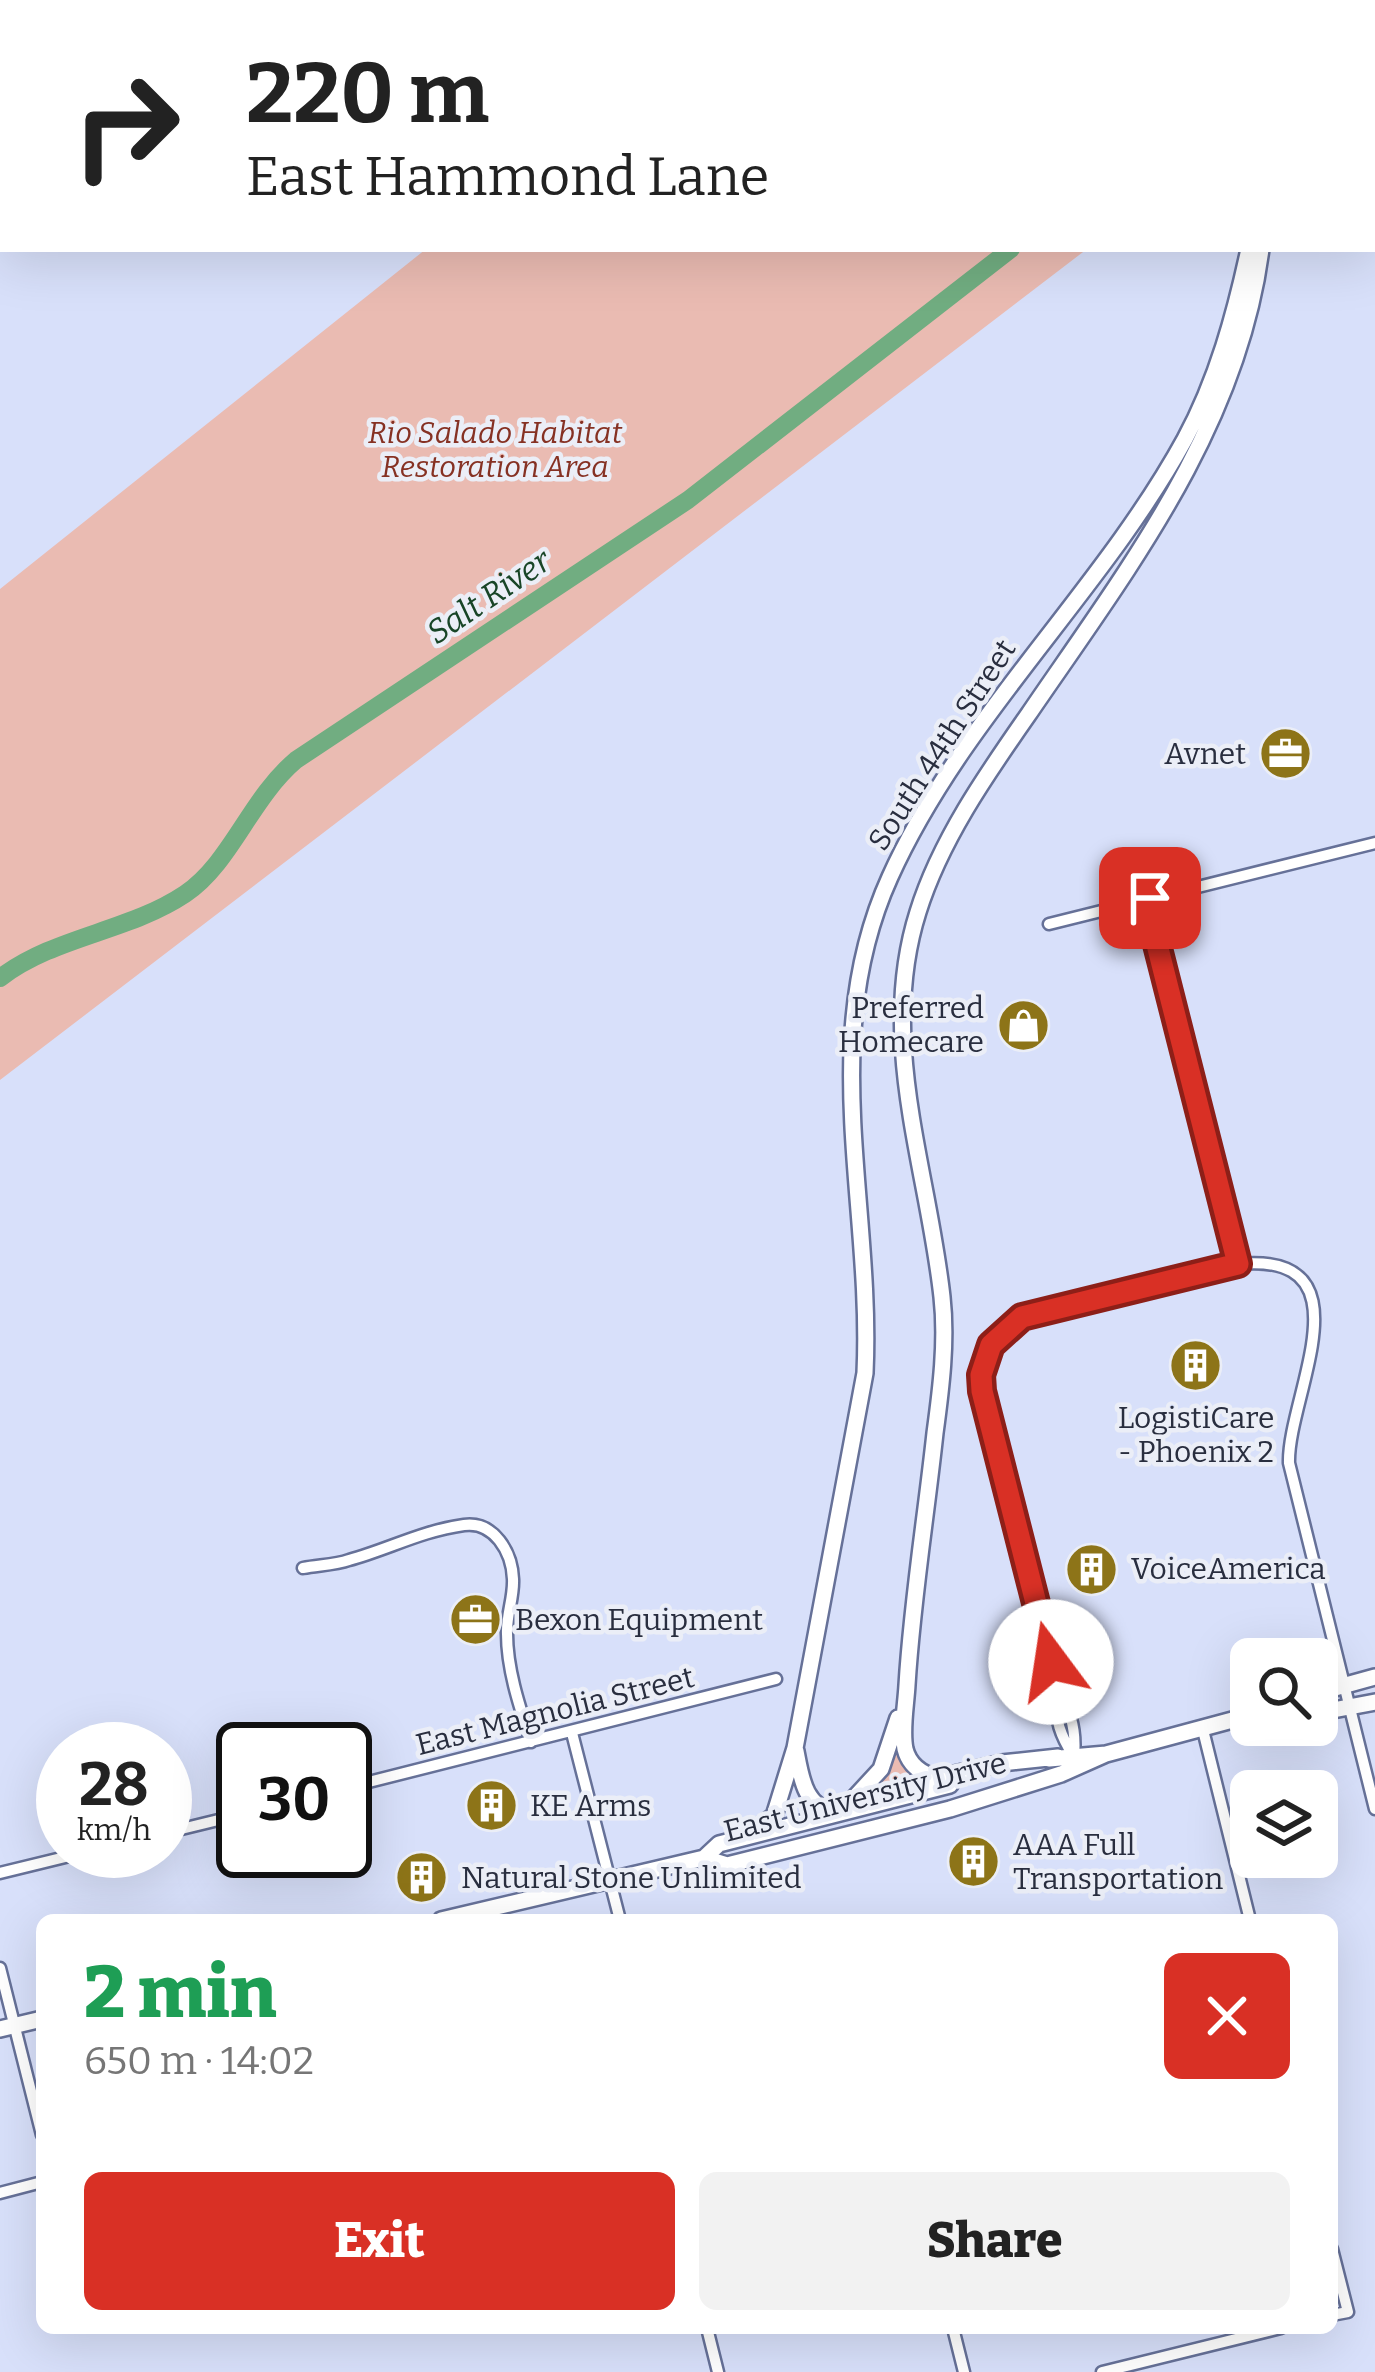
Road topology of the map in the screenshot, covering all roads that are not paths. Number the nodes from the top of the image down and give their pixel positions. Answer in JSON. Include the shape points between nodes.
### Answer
{"nodes":[{"id":1,"x":1248,"y":252,"type":"edge"},
{"id":2,"x":1260,"y":252,"type":"edge"},
{"id":3,"x":1375,"y":843,"type":"edge"},
{"id":4,"x":1150,"y":898,"type":"junction"},
{"id":5,"x":1049,"y":924,"type":"dead end"},
{"id":6,"x":1238,"y":1264,"type":"junction"},
{"id":7,"x":303,"y":1568,"type":"dead end"},
{"id":8,"x":908,"y":1667,"type":"junction"},
{"id":9,"x":1375,"y":1677,"type":"edge"},
{"id":10,"x":776,"y":1679,"type":"dead end"},
{"id":11,"x":1345,"y":1686,"type":"junction"},
{"id":12,"x":1338,"y":1688,"type":"edge"},
{"id":13,"x":1375,"y":1702,"type":"edge"},
{"id":14,"x":1350,"y":1707,"type":"junction"},
{"id":15,"x":1338,"y":1709,"type":"edge"},
{"id":16,"x":1230,"y":1723,"type":"edge"},
{"id":17,"x":1203,"y":1730,"type":"junction"},
{"id":18,"x":572,"y":1733,"type":"junction"},
{"id":19,"x":531,"y":1742,"type":"junction"},
{"id":20,"x":796,"y":1748,"type":"junction"},
{"id":21,"x":1070,"y":1760,"type":"junction"},
{"id":22,"x":372,"y":1781,"type":"edge"},
{"id":23,"x":1375,"y":1809,"type":"edge"},
{"id":24,"x":838,"y":1813,"type":"junction"},
{"id":25,"x":844,"y":1836,"type":"junction"},
{"id":26,"x":742,"y":1838,"type":"junction"},
{"id":27,"x":704,"y":1858,"type":"junction"},
{"id":28,"x":36,"y":1864,"type":"edge"},
{"id":29,"x":0,"y":1873,"type":"edge"},
{"id":30,"x":609,"y":1877,"type":"junction"},
{"id":31,"x":464,"y":1914,"type":"edge"},
{"id":32,"x":618,"y":1914,"type":"edge"},
{"id":33,"x":1249,"y":1914,"type":"edge"},
{"id":34,"x":0,"y":1968,"type":"edge"},
{"id":35,"x":7,"y":2027,"type":"edge"},
{"id":36,"x":36,"y":2116,"type":"edge"},
{"id":37,"x":36,"y":2184,"type":"edge"},
{"id":38,"x":0,"y":2193,"type":"edge"},
{"id":39,"x":1338,"y":2273,"type":"edge"},
{"id":40,"x":1338,"y":2314,"type":"edge"},
{"id":41,"x":708,"y":2334,"type":"edge"},
{"id":42,"x":954,"y":2334,"type":"edge"},
{"id":43,"x":1257,"y":2334,"type":"edge"},
{"id":44,"x":718,"y":2372,"type":"edge"},
{"id":45,"x":964,"y":2372,"type":"edge"},
{"id":46,"x":1102,"y":2372,"type":"edge"}],
"edges":[{"from":1,"to":20,"type":"main road","name":"South 44th Street","via":[[1221,353],[1187,436],[940,790],[889,878],[863,960],[849,1072],[868,1311],[865,1373]]},
{"from":2,"to":8,"type":"main road","name":"South 44th Street","via":[[1242,340],[1186,474],[991,769],[931,875],[912,933],[900,1020],[903,1077],[943,1324]]},
{"from":3,"to":4,"type":"street"},
{"from":4,"to":5,"type":"street"},
{"from":4,"to":6,"type":"street"},
{"from":6,"to":11,"type":"street","via":[[1281,1266],[1308,1290],[1316,1311],[1289,1463]]},
{"from":6,"to":21,"type":"street","via":[[1022,1317],[991,1345],[982,1391]]},
{"from":7,"to":19,"type":"street","via":[[435,1531],[486,1527],[502,1543],[514,1578],[506,1634]]},
{"from":8,"to":21,"type":"main road","via":[[906,1750],[928,1776]]},
{"from":8,"to":24,"type":"main road","via":[[881,1768]]},
{"from":9,"to":11,"type":"main road"},
{"from":10,"to":18,"type":"street","name":"East Magnolia Street"},
{"from":11,"to":12,"type":"main road"},
{"from":11,"to":14,"type":"street"},
{"from":13,"to":14,"type":"main road"},
{"from":14,"to":15,"type":"main road"},
{"from":14,"to":23,"type":"street"},
{"from":16,"to":17,"type":"main road","name":"East University Drive"},
{"from":17,"to":21,"type":"main road","name":"East University Drive"},
{"from":17,"to":33,"type":"street"},
{"from":18,"to":19,"type":"street","name":"East Magnolia Street"},
{"from":18,"to":30,"type":"street"},
{"from":19,"to":22,"type":"street","name":"East Magnolia Street"},
{"from":20,"to":24,"type":"main road","via":[[805,1790],[818,1807]]},
{"from":20,"to":26,"type":"main road","name":"South 44th Street","via":[[774,1816]]},
{"from":21,"to":24,"type":"main road","name":"East University Drive"},
{"from":21,"to":25,"type":"main road","name":"East University Drive","via":[[950,1809]]},
{"from":24,"to":25,"type":"main road"},
{"from":24,"to":26,"type":"main road","name":"East University Drive"},
{"from":25,"to":27,"type":"main road","name":"East University Drive","via":[[727,1865]]},
{"from":26,"to":27,"type":"main road","name":"East University Drive"},
{"from":27,"to":30,"type":"main road","name":"East University Drive"},
{"from":28,"to":29,"type":"street"},
{"from":30,"to":31,"type":"main road","name":"East University Drive"},
{"from":30,"to":32,"type":"street"},
{"from":34,"to":35,"type":"street"},
{"from":35,"to":36,"type":"street"},
{"from":37,"to":38,"type":"street"},
{"from":39,"to":40,"type":"street","via":[[1348,2312]]},
{"from":41,"to":44,"type":"street"},
{"from":42,"to":45,"type":"street"},
{"from":43,"to":46,"type":"street"}]}
